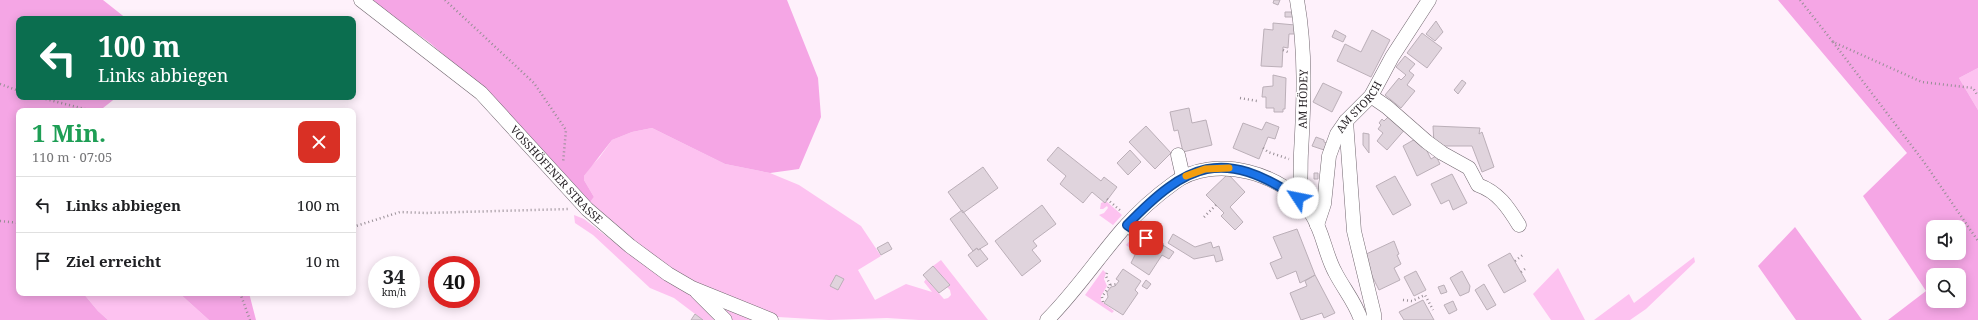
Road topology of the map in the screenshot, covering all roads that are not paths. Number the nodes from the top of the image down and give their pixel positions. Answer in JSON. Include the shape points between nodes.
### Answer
{"nodes":[{"id":1,"x":362,"y":0,"type":"edge"},
{"id":2,"x":1297,"y":0,"type":"edge"},
{"id":3,"x":1429,"y":0,"type":"edge"},
{"id":4,"x":1371,"y":96,"type":"junction"},
{"id":5,"x":1346,"y":121,"type":"junction"},
{"id":6,"x":1178,"y":155,"type":"dead end"},
{"id":7,"x":1183,"y":178,"type":"junction"},
{"id":8,"x":1298,"y":198,"type":"junction"},
{"id":9,"x":1129,"y":223,"type":"junction"},
{"id":10,"x":1317,"y":225,"type":"junction"},
{"id":11,"x":1519,"y":225,"type":"dead end"},
{"id":12,"x":1156,"y":245,"type":"dead end"},
{"id":13,"x":692,"y":288,"type":"junction"},
{"id":14,"x":725,"y":320,"type":"edge"},
{"id":15,"x":771,"y":320,"type":"edge"},
{"id":16,"x":1047,"y":320,"type":"edge"},
{"id":17,"x":1361,"y":320,"type":"edge"},
{"id":18,"x":1374,"y":320,"type":"edge"}],
"edges":[{"from":1,"to":13,"type":"street","name":"VOSSHÖFENER STRASSE","via":[[481,93],[587,209],[630,246]]},
{"from":2,"to":8,"type":"street","name":"AM HÖDEY","via":[[1302,25],[1305,96],[1300,160],[1301,185]]},
{"from":3,"to":4,"type":"street","name":"AM STORCH","via":[[1392,57]]},
{"from":4,"to":5,"type":"street","name":"AM STORCH"},
{"from":4,"to":11,"type":"street","via":[[1432,146],[1469,168],[1478,185],[1490,189],[1501,199]]},
{"from":5,"to":10,"type":"street","name":"AM STORCH","via":[[1328,156],[1324,204]]},
{"from":5,"to":18,"type":"street","via":[[1354,231]]},
{"from":6,"to":7,"type":"street"},
{"from":7,"to":8,"type":"street","via":[[1205,169],[1235,169],[1256,174]]},
{"from":7,"to":9,"type":"street","via":[[1171,185]]},
{"from":8,"to":10,"type":"street"},
{"from":9,"to":12,"type":"street"},
{"from":9,"to":16,"type":"street","via":[[1064,304]]},
{"from":10,"to":17,"type":"street","via":[[1334,271]]},
{"from":13,"to":14,"type":"street"},
{"from":13,"to":15,"type":"street","name":"VOSSHÖFENER STRASSE"}]}
